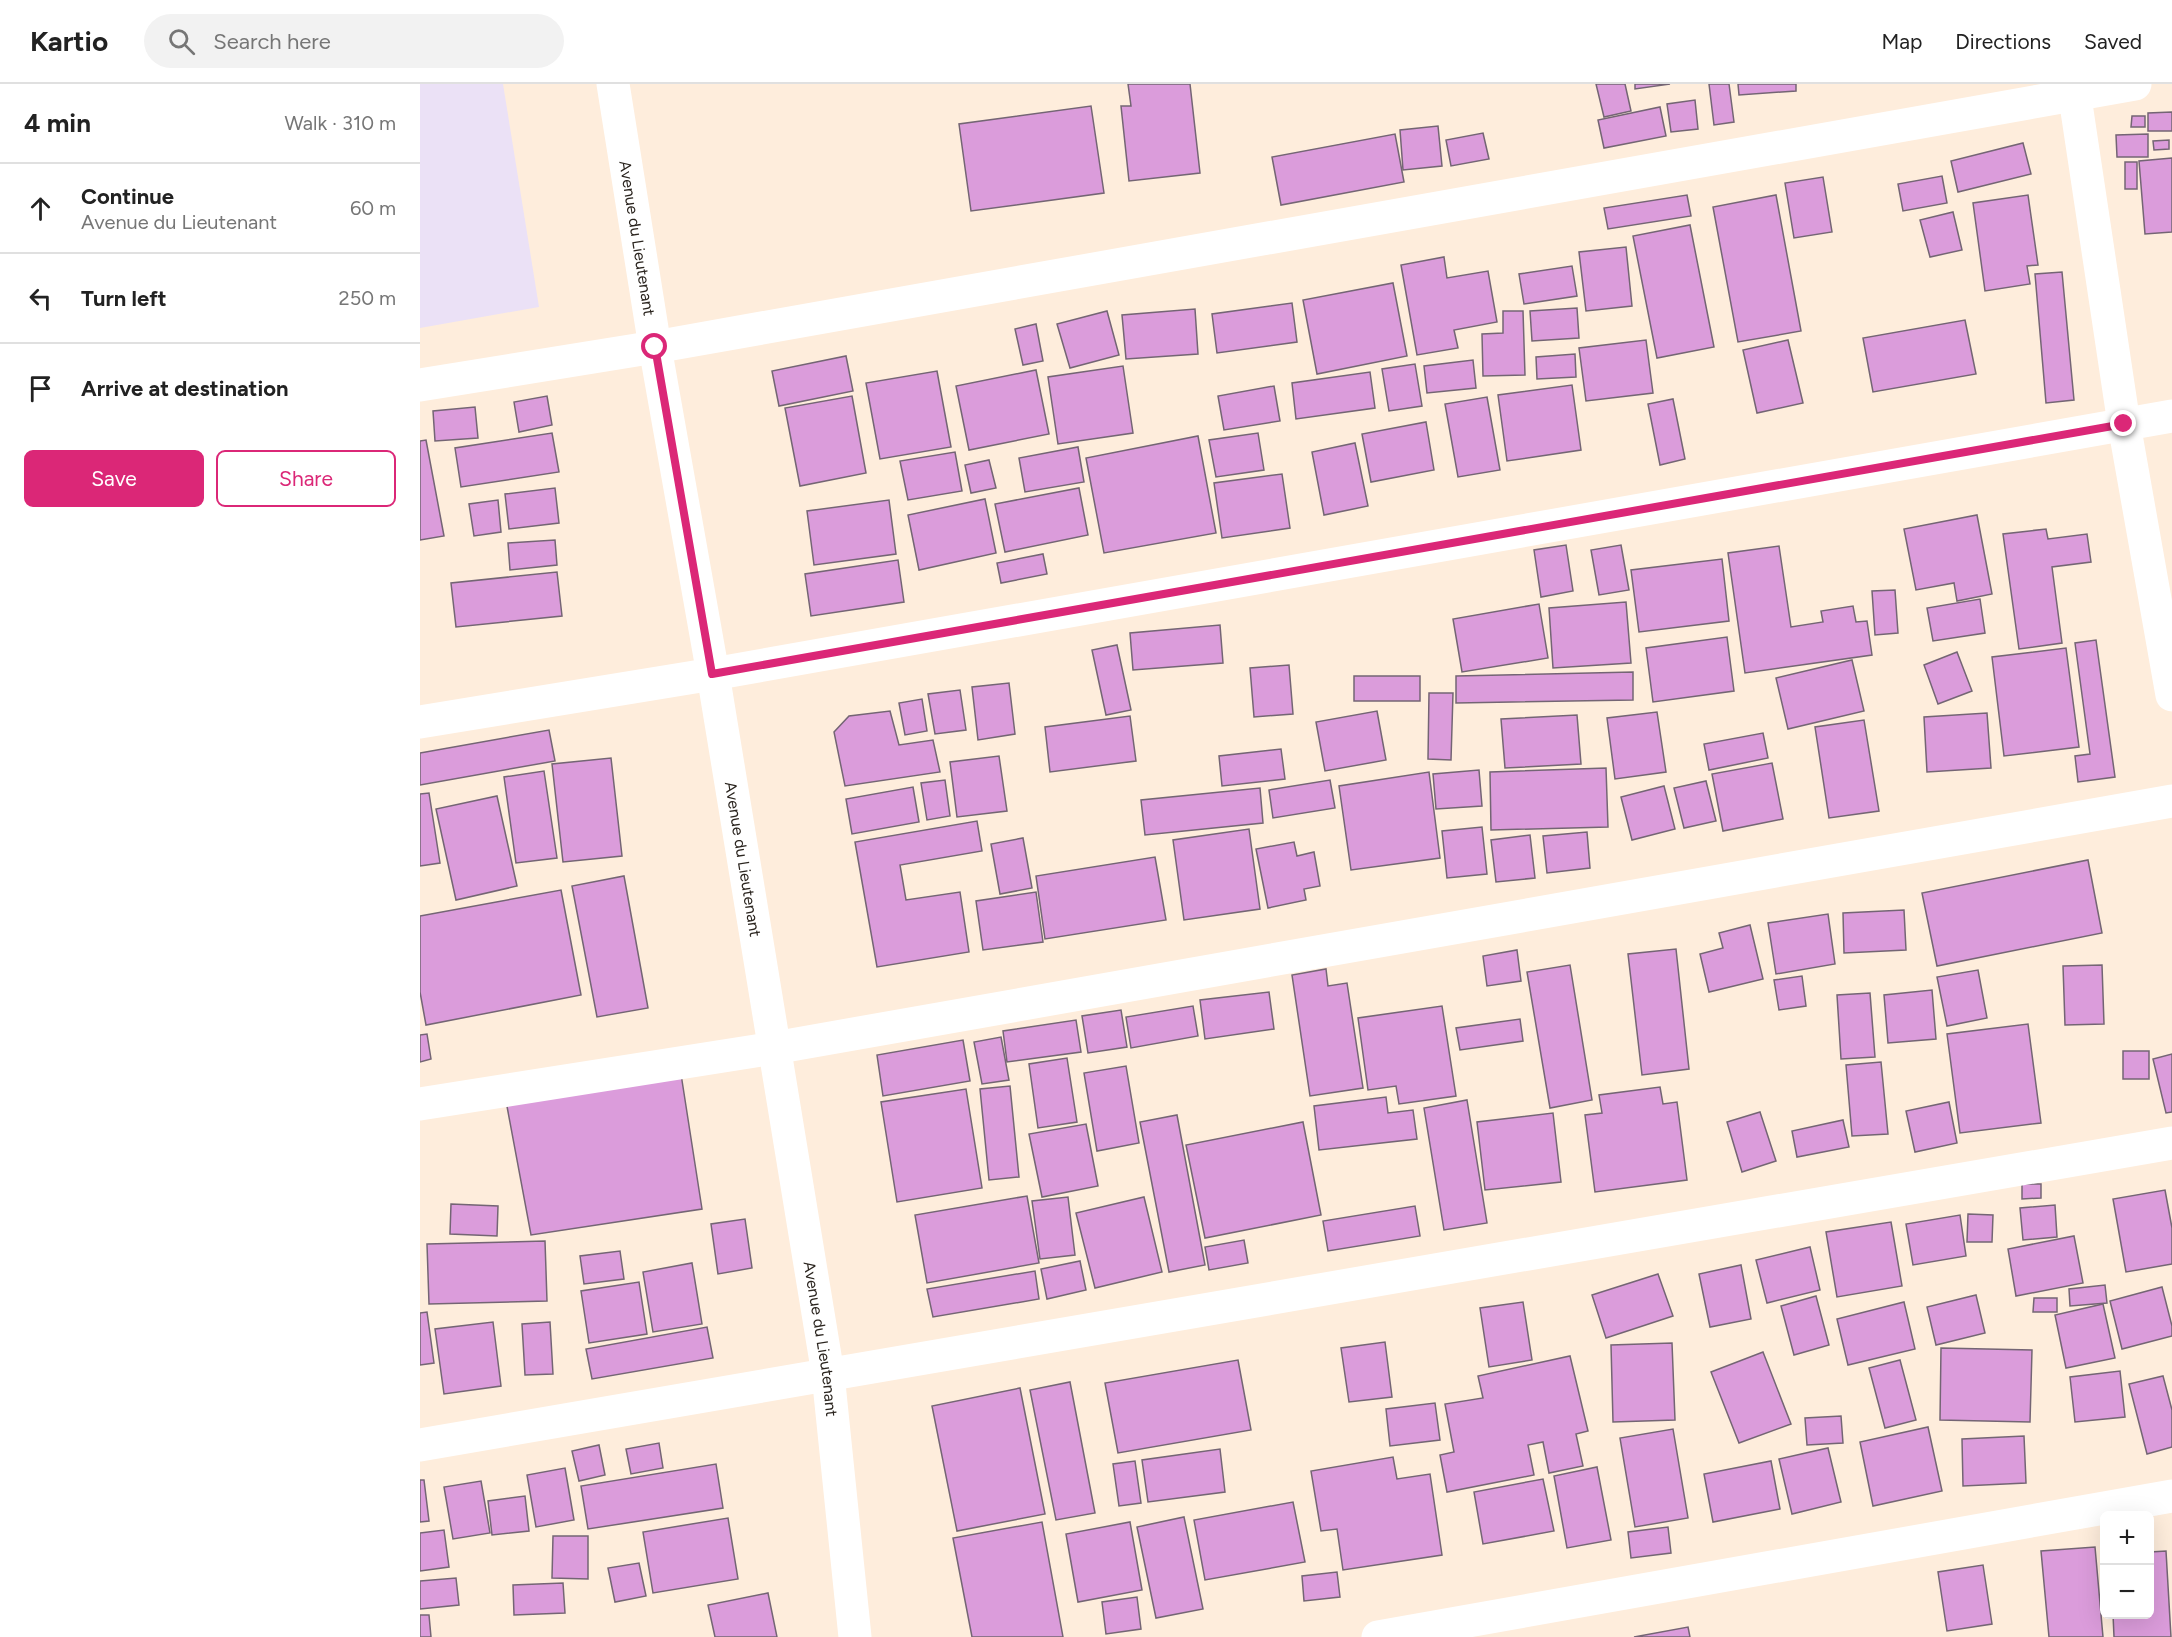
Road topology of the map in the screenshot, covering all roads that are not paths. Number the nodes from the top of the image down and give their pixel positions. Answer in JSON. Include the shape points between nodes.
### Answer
{"nodes":[{"id":1,"x":613,"y":84,"type":"edge"},
{"id":2,"x":2134,"y":84,"type":"edge"},
{"id":3,"x":2074,"y":89,"type":"edge"},
{"id":4,"x":655,"y":347,"type":"junction"},
{"id":5,"x":420,"y":385,"type":"edge"},
{"id":6,"x":2172,"y":416,"type":"edge"},
{"id":7,"x":2124,"y":424,"type":"junction"},
{"id":8,"x":712,"y":674,"type":"junction"},
{"id":9,"x":2172,"y":696,"type":"edge"},
{"id":10,"x":420,"y":722,"type":"edge"},
{"id":11,"x":2172,"y":801,"type":"edge"},
{"id":12,"x":774,"y":1048,"type":"junction"},
{"id":13,"x":420,"y":1104,"type":"edge"},
{"id":14,"x":2172,"y":1143,"type":"edge"},
{"id":15,"x":828,"y":1374,"type":"junction"},
{"id":16,"x":420,"y":1445,"type":"edge"},
{"id":17,"x":2172,"y":1496,"type":"edge"},
{"id":18,"x":855,"y":1637,"type":"edge"},
{"id":19,"x":1378,"y":1637,"type":"edge"}],
"edges":[{"from":1,"to":4,"type":"street","name":"Avenue du Lieutenant"},
{"from":2,"to":3,"type":"street"},
{"from":3,"to":4,"type":"street"},
{"from":3,"to":7,"type":"street"},
{"from":4,"to":5,"type":"street"},
{"from":4,"to":8,"type":"street","name":"Avenue du Lieutenant"},
{"from":6,"to":7,"type":"street"},
{"from":7,"to":8,"type":"street"},
{"from":7,"to":9,"type":"street"},
{"from":8,"to":10,"type":"street"},
{"from":8,"to":12,"type":"street","name":"Avenue du Lieutenant"},
{"from":11,"to":12,"type":"street"},
{"from":12,"to":13,"type":"street"},
{"from":12,"to":15,"type":"street","name":"Avenue du Lieutenant"},
{"from":14,"to":15,"type":"street"},
{"from":15,"to":16,"type":"street"},
{"from":15,"to":18,"type":"street","name":"Avenue du Lieutenant"},
{"from":17,"to":19,"type":"street"}]}
